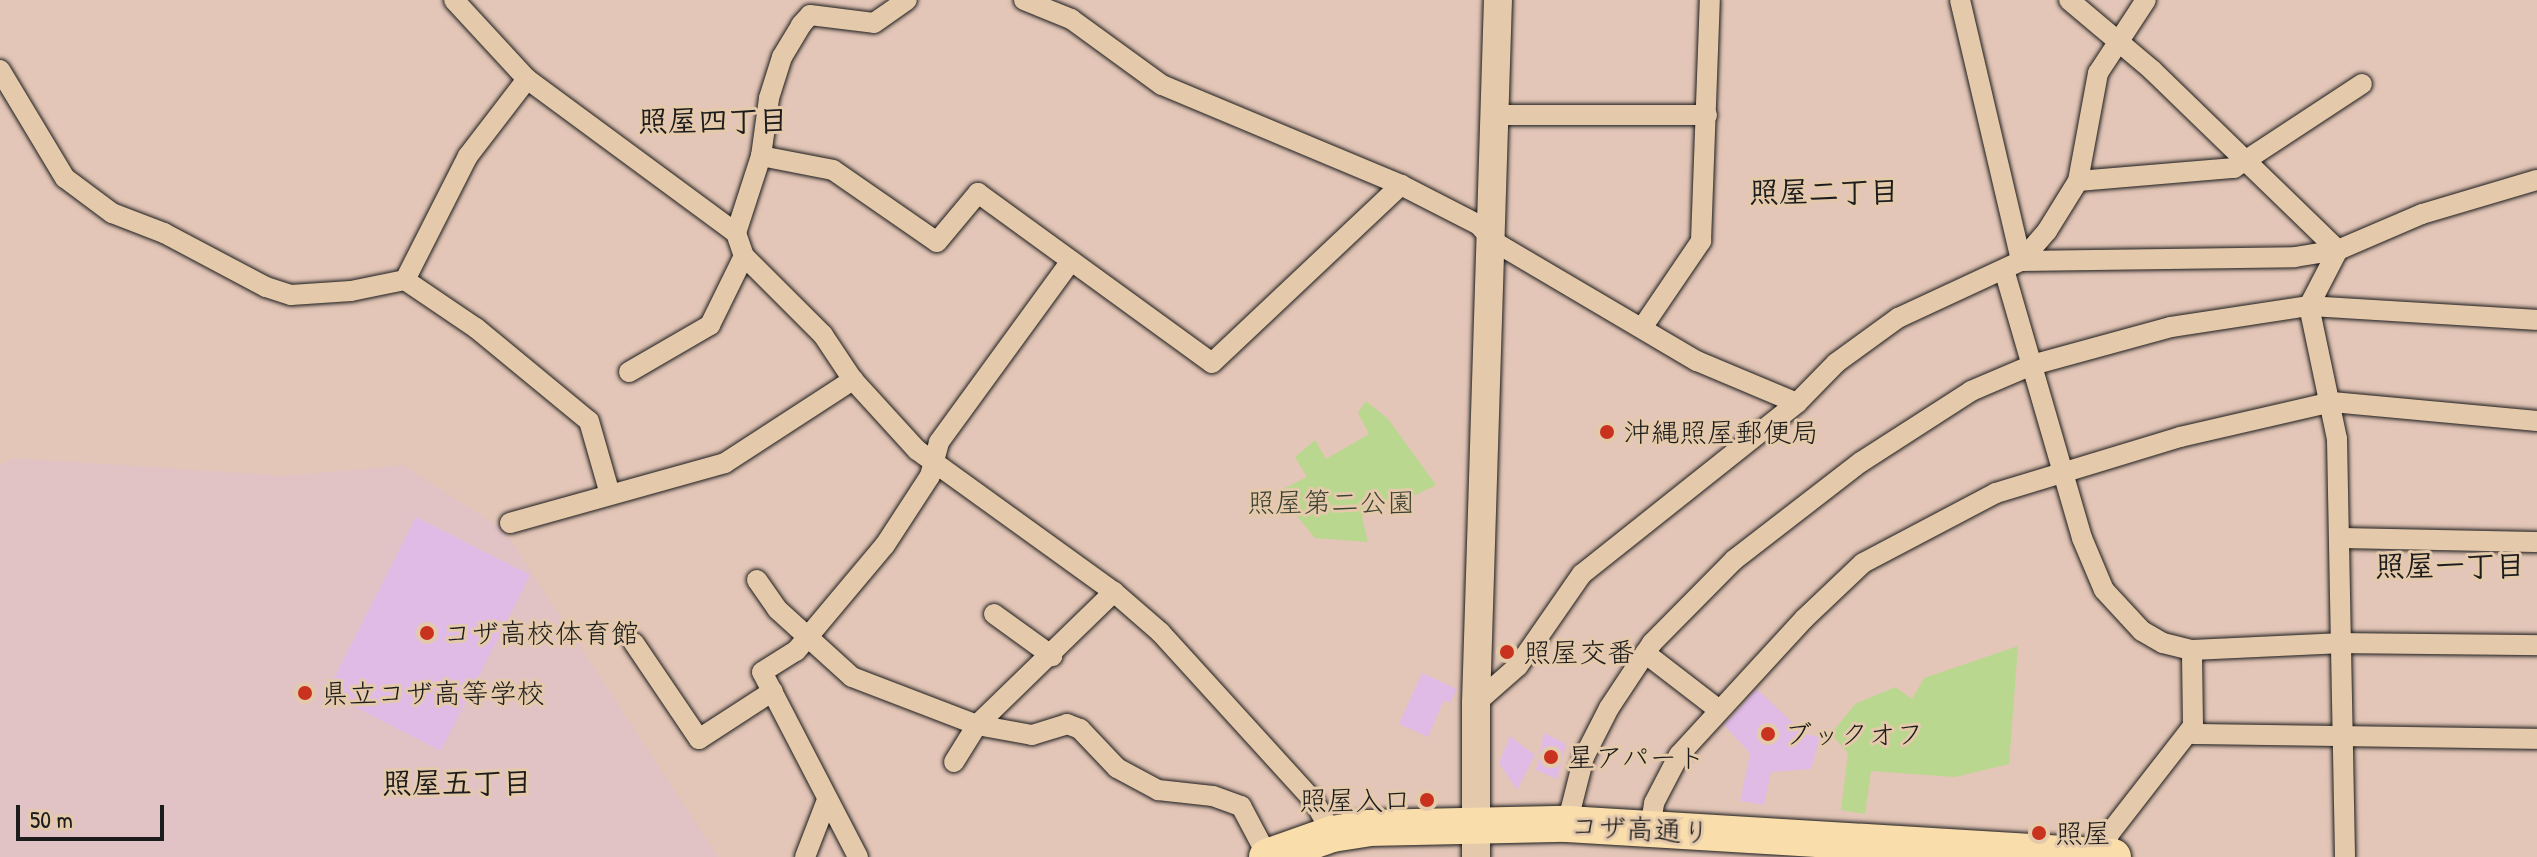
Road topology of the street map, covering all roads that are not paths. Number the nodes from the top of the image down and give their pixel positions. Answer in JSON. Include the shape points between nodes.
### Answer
{"nodes":[{"id":1,"x":454,"y":0,"type":"edge"},
{"id":2,"x":907,"y":0,"type":"edge"},
{"id":3,"x":1024,"y":0,"type":"edge"},
{"id":4,"x":1498,"y":0,"type":"edge"},
{"id":5,"x":1710,"y":0,"type":"edge"},
{"id":6,"x":1960,"y":0,"type":"edge"},
{"id":7,"x":2069,"y":0,"type":"edge"},
{"id":8,"x":2146,"y":0,"type":"edge"},
{"id":9,"x":2117,"y":43,"type":"junction"},
{"id":10,"x":0,"y":70,"type":"edge"},
{"id":11,"x":527,"y":79,"type":"junction"},
{"id":12,"x":2362,"y":84,"type":"dead end"},
{"id":13,"x":1495,"y":115,"type":"junction"},
{"id":14,"x":1707,"y":115,"type":"junction"},
{"id":15,"x":761,"y":156,"type":"junction"},
{"id":16,"x":2245,"y":162,"type":"junction"},
{"id":17,"x":2537,"y":180,"type":"edge"},
{"id":18,"x":2078,"y":181,"type":"junction"},
{"id":19,"x":1401,"y":185,"type":"junction"},
{"id":20,"x":736,"y":233,"type":"junction"},
{"id":21,"x":1493,"y":241,"type":"junction"},
{"id":22,"x":2338,"y":250,"type":"junction"},
{"id":23,"x":744,"y":256,"type":"junction"},
{"id":24,"x":1071,"y":261,"type":"junction"},
{"id":25,"x":2013,"y":267,"type":"junction"},
{"id":26,"x":405,"y":280,"type":"junction"},
{"id":27,"x":2309,"y":306,"type":"junction"},
{"id":28,"x":2537,"y":320,"type":"edge"},
{"id":29,"x":1644,"y":325,"type":"junction"},
{"id":30,"x":2032,"y":365,"type":"junction"},
{"id":31,"x":629,"y":372,"type":"dead end"},
{"id":32,"x":853,"y":380,"type":"junction"},
{"id":33,"x":2332,"y":402,"type":"junction"},
{"id":34,"x":1797,"y":403,"type":"junction"},
{"id":35,"x":2537,"y":421,"type":"edge"},
{"id":36,"x":933,"y":460,"type":"junction"},
{"id":37,"x":2060,"y":471,"type":"junction"},
{"id":38,"x":610,"y":494,"type":"junction"},
{"id":39,"x":510,"y":523,"type":"dead end"},
{"id":40,"x":2340,"y":538,"type":"junction"},
{"id":41,"x":2537,"y":542,"type":"edge"},
{"id":42,"x":757,"y":580,"type":"dead end"},
{"id":43,"x":1114,"y":592,"type":"junction"},
{"id":44,"x":994,"y":614,"type":"dead end"},
{"id":45,"x":808,"y":637,"type":"junction"},
{"id":46,"x":634,"y":643,"type":"dead end"},
{"id":47,"x":2343,"y":643,"type":"junction"},
{"id":48,"x":2537,"y":645,"type":"edge"},
{"id":49,"x":2188,"y":649,"type":"junction"},
{"id":50,"x":1645,"y":653,"type":"junction"},
{"id":51,"x":1052,"y":656,"type":"junction"},
{"id":52,"x":773,"y":691,"type":"junction"},
{"id":53,"x":1476,"y":703,"type":"junction"},
{"id":54,"x":1719,"y":710,"type":"junction"},
{"id":55,"x":977,"y":725,"type":"junction"},
{"id":56,"x":2189,"y":734,"type":"junction"},
{"id":57,"x":2345,"y":737,"type":"junction"},
{"id":58,"x":2537,"y":739,"type":"edge"},
{"id":59,"x":954,"y":762,"type":"dead end"},
{"id":60,"x":827,"y":800,"type":"junction"},
{"id":61,"x":1567,"y":824,"type":"junction"},
{"id":62,"x":1650,"y":829,"type":"junction"},
{"id":63,"x":1332,"y":834,"type":"junction"},
{"id":64,"x":1476,"y":841,"type":"edge"},
{"id":65,"x":1774,"y":847,"type":"edge"},
{"id":66,"x":1961,"y":852,"type":"edge"},
{"id":67,"x":2105,"y":856,"type":"edge"},
{"id":68,"x":805,"y":857,"type":"edge"},
{"id":69,"x":858,"y":857,"type":"edge"},
{"id":70,"x":1267,"y":857,"type":"edge"},
{"id":71,"x":2113,"y":857,"type":"edge"},
{"id":72,"x":2345,"y":857,"type":"edge"}],
"edges":[{"from":1,"to":11,"type":"street"},
{"from":2,"to":15,"type":"street","via":[[874,23],[810,15],[782,57],[769,98]]},
{"from":3,"to":19,"type":"street","via":[[1071,19],[1162,85]]},
{"from":4,"to":13,"type":"street"},
{"from":5,"to":14,"type":"street"},
{"from":6,"to":25,"type":"street"},
{"from":7,"to":9,"type":"street"},
{"from":8,"to":9,"type":"street"},
{"from":9,"to":16,"type":"street"},
{"from":9,"to":18,"type":"street","via":[[2094,88]]},
{"from":10,"to":26,"type":"street","via":[[65,178],[112,213],[291,295]]},
{"from":11,"to":20,"type":"street"},
{"from":11,"to":26,"type":"street","via":[[468,156]]},
{"from":12,"to":16,"type":"street"},
{"from":13,"to":14,"type":"street"},
{"from":13,"to":21,"type":"street"},
{"from":14,"to":29,"type":"street","via":[[1701,241]]},
{"from":15,"to":20,"type":"street"},
{"from":15,"to":24,"type":"street","via":[[833,170],[937,242],[978,193]]},
{"from":16,"to":18,"type":"street","via":[[2234,168]]},
{"from":16,"to":22,"type":"street"},
{"from":17,"to":22,"type":"street","via":[[2422,214]]},
{"from":18,"to":25,"type":"street","via":[[2047,231]]},
{"from":19,"to":21,"type":"street","via":[[1479,225]]},
{"from":19,"to":24,"type":"street","via":[[1212,363]]},
{"from":20,"to":23,"type":"street"},
{"from":21,"to":29,"type":"street"},
{"from":21,"to":53,"type":"street"},
{"from":22,"to":25,"type":"street","via":[[2295,257]]},
{"from":22,"to":27,"type":"street"},
{"from":23,"to":31,"type":"street","via":[[710,325]]},
{"from":23,"to":32,"type":"street","via":[[823,335]]},
{"from":24,"to":36,"type":"street","via":[[939,442]]},
{"from":25,"to":30,"type":"street"},
{"from":25,"to":34,"type":"street","via":[[1898,318],[1836,363]]},
{"from":26,"to":38,"type":"street","via":[[476,328],[589,421]]},
{"from":27,"to":28,"type":"street"},
{"from":27,"to":30,"type":"street","via":[[2171,327]]},
{"from":27,"to":33,"type":"street"},
{"from":29,"to":34,"type":"street","via":[[1697,361]]},
{"from":30,"to":37,"type":"street"},
{"from":30,"to":50,"type":"street","via":[[1971,391],[1861,462],[1734,560]]},
{"from":32,"to":36,"type":"street"},
{"from":32,"to":38,"type":"street","via":[[725,463]]},
{"from":33,"to":35,"type":"street"},
{"from":33,"to":37,"type":"street"},
{"from":33,"to":40,"type":"street"},
{"from":34,"to":53,"type":"street","via":[[1582,574],[1518,666]]},
{"from":36,"to":43,"type":"street"},
{"from":36,"to":45,"type":"street","via":[[918,495],[885,545]]},
{"from":37,"to":49,"type":"street","via":[[2104,590],[2142,631]]},
{"from":37,"to":54,"type":"street","via":[[1996,493],[1863,563]]},
{"from":38,"to":39,"type":"street"},
{"from":40,"to":41,"type":"street"},
{"from":40,"to":47,"type":"street"},
{"from":42,"to":45,"type":"street","via":[[777,609]]},
{"from":43,"to":51,"type":"street"},
{"from":43,"to":63,"type":"street","via":[[1212,685],[1314,801]]},
{"from":44,"to":51,"type":"street"},
{"from":45,"to":52,"type":"street","via":[[762,672]]},
{"from":45,"to":55,"type":"street","via":[[852,677]]},
{"from":46,"to":52,"type":"street","via":[[699,739]]},
{"from":47,"to":48,"type":"street"},
{"from":47,"to":49,"type":"street"},
{"from":47,"to":57,"type":"street"},
{"from":49,"to":56,"type":"street"},
{"from":50,"to":54,"type":"street"},
{"from":50,"to":61,"type":"street","via":[[1584,757]]},
{"from":51,"to":55,"type":"street"},
{"from":52,"to":60,"type":"street"},
{"from":53,"to":64,"type":"street"},
{"from":54,"to":62,"type":"street","via":[[1679,755],[1654,803]]},
{"from":55,"to":59,"type":"street"},
{"from":55,"to":70,"type":"street","via":[[1032,735],[1067,724],[1080,729],[1117,768],[1158,790],[1213,796],[1241,806]]},
{"from":56,"to":57,"type":"street"},
{"from":56,"to":67,"type":"street","via":[[2109,834]]},
{"from":57,"to":58,"type":"street"},
{"from":57,"to":72,"type":"street"},
{"from":60,"to":68,"type":"street"},
{"from":60,"to":69,"type":"street"},
{"from":61,"to":62,"type":"highway","name":"コザ高通り"},
{"from":61,"to":64,"type":"highway","name":"コザ高通り"},
{"from":62,"to":65,"type":"highway","name":"コザ高通り"},
{"from":63,"to":64,"type":"highway","name":"コザ高通り"},
{"from":63,"to":70,"type":"highway","name":"コザ高通り"},
{"from":65,"to":66,"type":"highway","name":"コザ高通り"},
{"from":66,"to":67,"type":"highway","name":"コザ高通り"},
{"from":67,"to":71,"type":"highway","name":"コザ高通り"}]}
